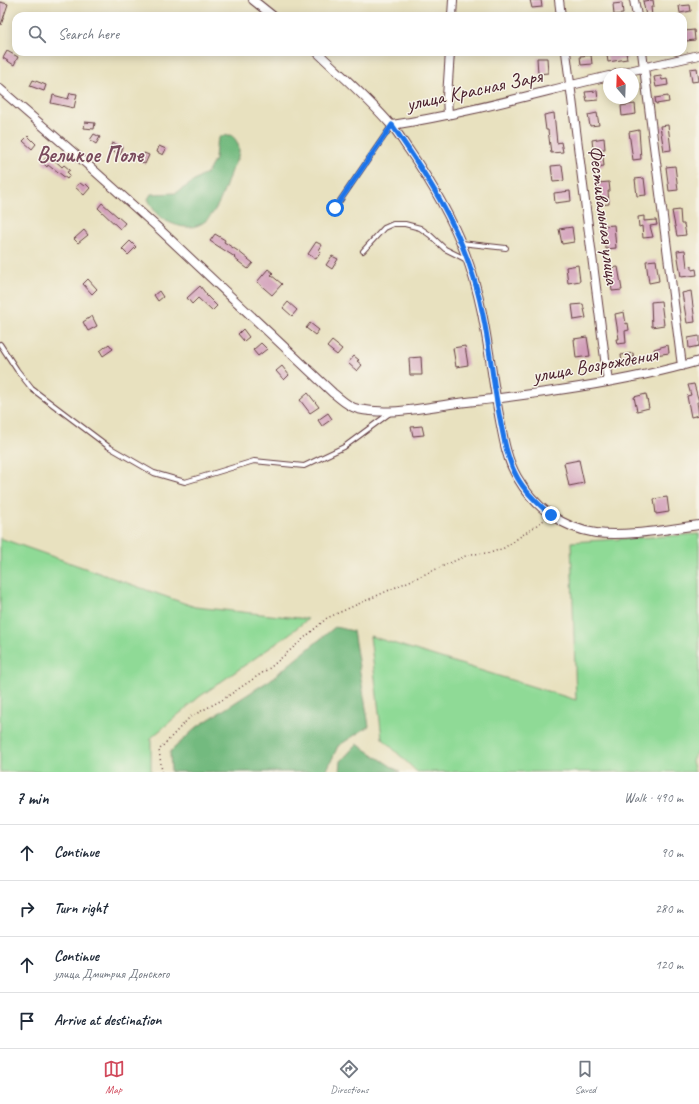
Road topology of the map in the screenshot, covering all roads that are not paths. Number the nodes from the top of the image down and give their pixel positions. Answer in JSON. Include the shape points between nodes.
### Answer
{"nodes":[{"id":1,"x":253,"y":0,"type":"edge"},
{"id":2,"x":453,"y":0,"type":"edge"},
{"id":3,"x":559,"y":0,"type":"edge"},
{"id":4,"x":634,"y":0,"type":"edge"},
{"id":5,"x":268,"y":12,"type":"edge"},
{"id":6,"x":452,"y":12,"type":"edge"},
{"id":7,"x":560,"y":12,"type":"edge"},
{"id":8,"x":636,"y":12,"type":"edge"},
{"id":9,"x":699,"y":55,"type":"edge"},
{"id":10,"x":321,"y":56,"type":"edge"},
{"id":11,"x":450,"y":56,"type":"edge"},
{"id":12,"x":567,"y":56,"type":"edge"},
{"id":13,"x":643,"y":56,"type":"edge"},
{"id":14,"x":644,"y":67,"type":"junction"},
{"id":15,"x":639,"y":68,"type":"edge"},
{"id":16,"x":603,"y":77,"type":"edge"},
{"id":17,"x":571,"y":85,"type":"junction"},
{"id":18,"x":0,"y":89,"type":"edge"},
{"id":19,"x":448,"y":115,"type":"junction"},
{"id":20,"x":392,"y":125,"type":"junction"},
{"id":21,"x":335,"y":208,"type":"dead end"},
{"id":22,"x":461,"y":244,"type":"junction"},
{"id":23,"x":506,"y":248,"type":"dead end"},
{"id":24,"x":363,"y":250,"type":"dead end"},
{"id":25,"x":468,"y":260,"type":"junction"},
{"id":26,"x":0,"y":344,"type":"edge"},
{"id":27,"x":699,"y":361,"type":"edge"},
{"id":28,"x":682,"y":366,"type":"junction"},
{"id":29,"x":608,"y":382,"type":"junction"},
{"id":30,"x":496,"y":399,"type":"junction"},
{"id":31,"x":392,"y":412,"type":"junction"},
{"id":32,"x":699,"y":525,"type":"edge"}],
"edges":[{"from":1,"to":5,"type":"street"},
{"from":2,"to":6,"type":"street"},
{"from":3,"to":7,"type":"street"},
{"from":4,"to":8,"type":"street"},
{"from":9,"to":14,"type":"street"},
{"from":10,"to":20,"type":"street"},
{"from":11,"to":19,"type":"street"},
{"from":12,"to":17,"type":"street","name":"Фестивальная улица"},
{"from":13,"to":14,"type":"street"},
{"from":14,"to":15,"type":"street"},
{"from":14,"to":28,"type":"street"},
{"from":16,"to":17,"type":"street","name":"улица Красная Заря"},
{"from":17,"to":19,"type":"street","name":"улица Красная Заря"},
{"from":17,"to":29,"type":"street","name":"Фестивальная улица"},
{"from":18,"to":31,"type":"street","name":"улица Возрождения","via":[[150,221],[333,393],[356,409]]},
{"from":19,"to":20,"type":"street","name":"улица Красная Заря"},
{"from":20,"to":21,"type":"lane"},
{"from":20,"to":22,"type":"street","via":[[437,194]]},
{"from":22,"to":23,"type":"lane"},
{"from":22,"to":25,"type":"street"},
{"from":24,"to":25,"type":"lane","via":[[384,228],[393,224],[405,224],[420,228],[445,250]]},
{"from":25,"to":30,"type":"street","via":[[482,314]]},
{"from":26,"to":31,"type":"lane","via":[[32,389],[109,447],[154,473],[185,482],[254,461],[304,466],[344,447]]},
{"from":27,"to":28,"type":"street","name":"улица Возрождения"},
{"from":28,"to":29,"type":"street","name":"улица Возрождения"},
{"from":29,"to":30,"type":"street","name":"улица Возрождения"},
{"from":30,"to":31,"type":"street","name":"улица Возрождения"},
{"from":30,"to":32,"type":"street","via":[[508,457],[517,477],[529,495],[564,524],[596,533],[613,534]]}]}
